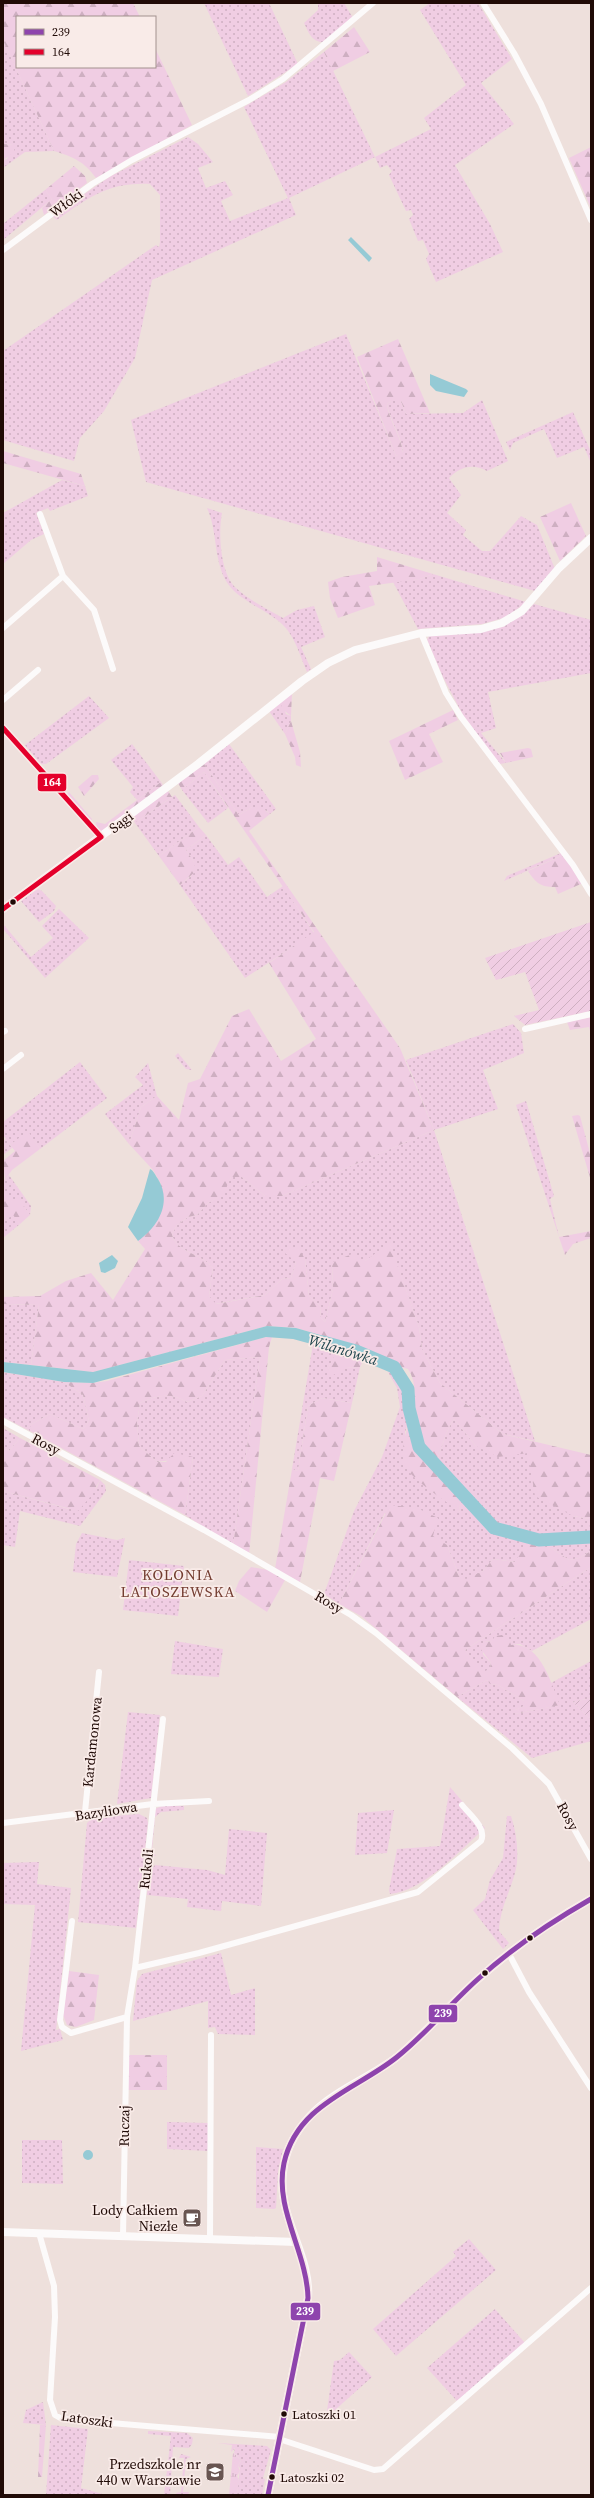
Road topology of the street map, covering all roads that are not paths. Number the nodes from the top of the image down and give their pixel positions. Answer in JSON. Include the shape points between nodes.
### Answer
{"nodes":[{"id":1,"x":373,"y":3,"type":"edge"},
{"id":2,"x":483,"y":3,"type":"edge"},
{"id":3,"x":591,"y":220,"type":"edge"},
{"id":4,"x":3,"y":250,"type":"edge"},
{"id":5,"x":40,"y":514,"type":"dead end"},
{"id":6,"x":591,"y":538,"type":"edge"},
{"id":7,"x":63,"y":576,"type":"junction"},
{"id":8,"x":3,"y":628,"type":"edge"},
{"id":9,"x":421,"y":633,"type":"junction"},
{"id":10,"x":113,"y":669,"type":"dead end"},
{"id":11,"x":38,"y":670,"type":"dead end"},
{"id":12,"x":3,"y":700,"type":"edge"},
{"id":13,"x":3,"y":728,"type":"edge"},
{"id":14,"x":101,"y":837,"type":"junction"},
{"id":15,"x":591,"y":894,"type":"edge"},
{"id":16,"x":3,"y":909,"type":"edge"},
{"id":17,"x":591,"y":1014,"type":"edge"},
{"id":18,"x":525,"y":1029,"type":"dead end"},
{"id":19,"x":22,"y":1055,"type":"dead end"},
{"id":20,"x":3,"y":1069,"type":"edge"},
{"id":21,"x":3,"y":1421,"type":"edge"},
{"id":22,"x":99,"y":1672,"type":"dead end"},
{"id":23,"x":163,"y":1719,"type":"dead end"},
{"id":24,"x":209,"y":1801,"type":"dead end"},
{"id":25,"x":153,"y":1804,"type":"junction"},
{"id":26,"x":462,"y":1805,"type":"dead end"},
{"id":27,"x":85,"y":1812,"type":"junction"},
{"id":28,"x":3,"y":1823,"type":"edge"},
{"id":29,"x":591,"y":1859,"type":"edge"},
{"id":30,"x":591,"y":1899,"type":"edge"},
{"id":31,"x":72,"y":1921,"type":"dead end"},
{"id":32,"x":509,"y":1954,"type":"junction"},
{"id":33,"x":135,"y":1968,"type":"junction"},
{"id":34,"x":127,"y":2017,"type":"junction"},
{"id":35,"x":211,"y":2035,"type":"dead end"},
{"id":36,"x":591,"y":2088,"type":"edge"},
{"id":37,"x":3,"y":2232,"type":"edge"},
{"id":38,"x":39,"y":2232,"type":"junction"},
{"id":39,"x":123,"y":2236,"type":"junction"},
{"id":40,"x":210,"y":2238,"type":"junction"},
{"id":41,"x":296,"y":2242,"type":"junction"},
{"id":42,"x":591,"y":2288,"type":"edge"},
{"id":43,"x":280,"y":2438,"type":"junction"},
{"id":44,"x":268,"y":2495,"type":"edge"}],
"edges":[{"from":1,"to":4,"type":"street","name":"Włóki","via":[[284,79],[195,130],[132,160],[92,184]]},
{"from":2,"to":3,"type":"street","via":[[541,104]]},
{"from":5,"to":7,"type":"street"},
{"from":6,"to":9,"type":"street","name":"Sągi","via":[[522,610],[502,623],[481,629]]},
{"from":7,"to":8,"type":"street"},
{"from":7,"to":10,"type":"street","via":[[94,610]]},
{"from":9,"to":14,"type":"street","name":"Sągi","via":[[356,650],[328,663]]},
{"from":9,"to":15,"type":"street","via":[[446,693],[461,717],[573,865]]},
{"from":11,"to":12,"type":"street"},
{"from":13,"to":14,"type":"street"},
{"from":14,"to":16,"type":"street","name":"Sągi"},
{"from":17,"to":18,"type":"street"},
{"from":19,"to":20,"type":"street"},
{"from":21,"to":29,"type":"street","name":"Rosy","via":[[204,1530],[376,1632],[512,1748],[549,1784]]},
{"from":22,"to":27,"type":"street","name":"Kardamonowa"},
{"from":23,"to":25,"type":"street","name":"Rukoli"},
{"from":24,"to":25,"type":"street","name":"Bazyliowa"},
{"from":25,"to":27,"type":"street","name":"Bazyliowa"},
{"from":25,"to":33,"type":"street","name":"Rukoli"},
{"from":26,"to":33,"type":"street","via":[[482,1829],[481,1841],[418,1892],[243,1939],[199,1954]]},
{"from":27,"to":28,"type":"street","name":"Bazyliowa","via":[[73,1816]]},
{"from":30,"to":32,"type":"street","via":[[556,1918]]},
{"from":31,"to":34,"type":"street","via":[[60,2020],[62,2027],[71,2033]]},
{"from":32,"to":36,"type":"street","via":[[529,1992]]},
{"from":32,"to":41,"type":"street","via":[[477,1980],[408,2047],[372,2074],[327,2101],[298,2131],[288,2150],[282,2189],[285,2209]]},
{"from":33,"to":34,"type":"street","name":"Rukoli"},
{"from":34,"to":39,"type":"street","name":"Ruczaj"},
{"from":35,"to":40,"type":"street"},
{"from":37,"to":38,"type":"street"},
{"from":38,"to":39,"type":"street"},
{"from":38,"to":43,"type":"street","name":"Latoszki","via":[[54,2286],[55,2317],[50,2400],[55,2415],[62,2419]]},
{"from":39,"to":40,"type":"street"},
{"from":40,"to":41,"type":"street"},
{"from":41,"to":43,"type":"street","via":[[306,2266],[309,2282],[306,2313]]},
{"from":42,"to":43,"type":"street","name":"Latoszki","via":[[383,2469],[374,2470]]},
{"from":43,"to":44,"type":"street"}]}
